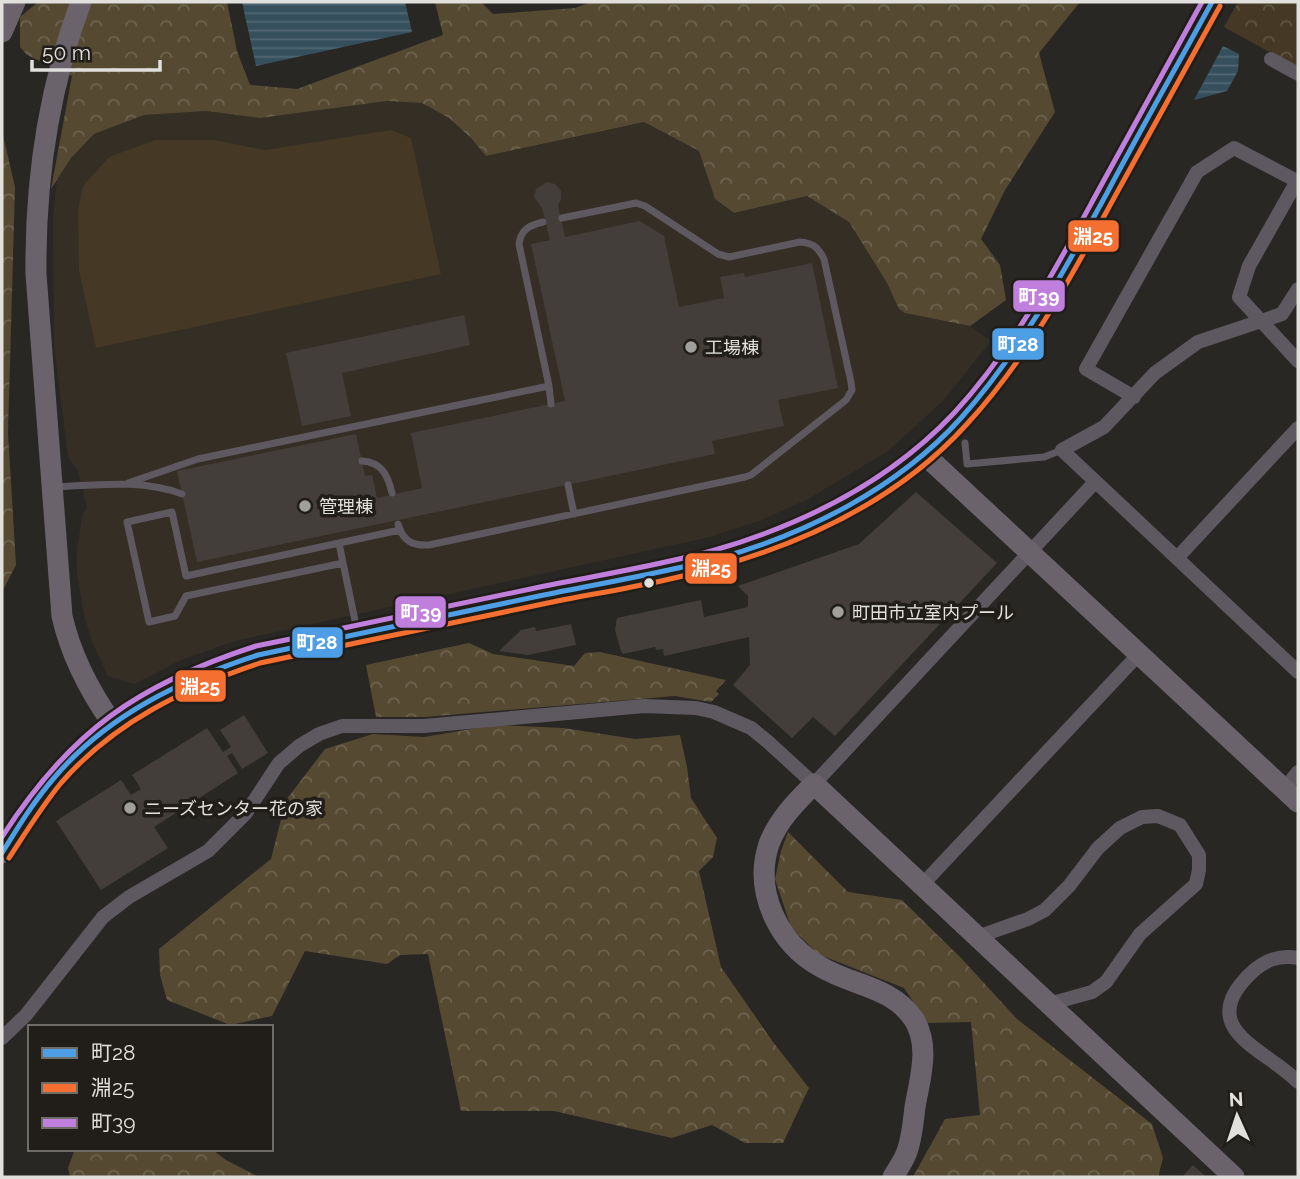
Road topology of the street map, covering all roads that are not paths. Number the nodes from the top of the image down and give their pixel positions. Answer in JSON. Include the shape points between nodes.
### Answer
{"nodes":[{"id":1,"x":15,"y":2,"type":"edge"},
{"id":2,"x":81,"y":2,"type":"edge"},
{"id":3,"x":1212,"y":2,"type":"edge"},
{"id":4,"x":2,"y":32,"type":"edge"},
{"id":5,"x":1271,"y":59,"type":"dead end"},
{"id":6,"x":1298,"y":74,"type":"edge"},
{"id":7,"x":562,"y":218,"type":"dead end"},
{"id":8,"x":543,"y":222,"type":"dead end"},
{"id":9,"x":1298,"y":289,"type":"edge"},
{"id":10,"x":1261,"y":321,"type":"junction"},
{"id":11,"x":1298,"y":361,"type":"edge"},
{"id":12,"x":549,"y":386,"type":"junction"},
{"id":13,"x":1133,"y":397,"type":"junction"},
{"id":14,"x":551,"y":404,"type":"dead end"},
{"id":15,"x":1298,"y":428,"type":"edge"},
{"id":16,"x":965,"y":443,"type":"dead end"},
{"id":17,"x":1062,"y":450,"type":"junction"},
{"id":18,"x":925,"y":454,"type":"junction"},
{"id":19,"x":362,"y":461,"type":"dead end"},
{"id":20,"x":1095,"y":482,"type":"junction"},
{"id":21,"x":128,"y":484,"type":"junction"},
{"id":22,"x":568,"y":485,"type":"dead end"},
{"id":23,"x":52,"y":486,"type":"junction"},
{"id":24,"x":392,"y":493,"type":"dead end"},
{"id":25,"x":182,"y":495,"type":"dead end"},
{"id":26,"x":574,"y":514,"type":"junction"},
{"id":27,"x":339,"y":543,"type":"junction"},
{"id":28,"x":1030,"y":552,"type":"junction"},
{"id":29,"x":1177,"y":558,"type":"junction"},
{"id":30,"x":343,"y":563,"type":"junction"},
{"id":31,"x":358,"y":634,"type":"junction"},
{"id":32,"x":1139,"y":653,"type":"junction"},
{"id":33,"x":1298,"y":672,"type":"edge"},
{"id":34,"x":113,"y":723,"type":"junction"},
{"id":35,"x":1298,"y":772,"type":"edge"},
{"id":36,"x":814,"y":784,"type":"junction"},
{"id":37,"x":1291,"y":796,"type":"edge"},
{"id":38,"x":2,"y":853,"type":"edge"},
{"id":39,"x":922,"y":885,"type":"junction"},
{"id":40,"x":977,"y":937,"type":"junction"},
{"id":41,"x":1298,"y":958,"type":"edge"},
{"id":42,"x":1049,"y":1004,"type":"junction"},
{"id":43,"x":2,"y":1038,"type":"edge"},
{"id":44,"x":1298,"y":1082,"type":"edge"},
{"id":45,"x":892,"y":1177,"type":"edge"},
{"id":46,"x":1234,"y":1177,"type":"edge"}],
"edges":[{"from":1,"to":4,"type":"street"},
{"from":2,"to":23,"type":"street","via":[[50,106],[36,217],[38,315]]},
{"from":3,"to":18,"type":"street","via":[[1012,354]]},
{"from":5,"to":6,"type":"street"},
{"from":7,"to":26,"type":"lane","via":[[645,206],[729,257],[811,243],[824,259],[852,390],[846,400],[751,475]]},
{"from":8,"to":12,"type":"lane","via":[[525,228],[519,244]]},
{"from":9,"to":10,"type":"street","via":[[1282,314]]},
{"from":10,"to":11,"type":"street"},
{"from":10,"to":13,"type":"street","via":[[1198,342],[1155,373]]},
{"from":10,"to":13,"type":"street","via":[[1238,297],[1249,266],[1297,181],[1234,148],[1197,172],[1087,369]]},
{"from":12,"to":14,"type":"lane"},
{"from":12,"to":21,"type":"lane","via":[[198,459]]},
{"from":13,"to":17,"type":"street","via":[[1104,427]]},
{"from":15,"to":29,"type":"street"},
{"from":16,"to":17,"type":"lane","via":[[967,464],[1044,457]]},
{"from":17,"to":20,"type":"street"},
{"from":18,"to":28,"type":"street"},
{"from":18,"to":31,"type":"street","via":[[853,502],[750,549]]},
{"from":19,"to":24,"type":"lane","via":[[371,461],[386,473]]},
{"from":20,"to":28,"type":"street"},
{"from":20,"to":29,"type":"street"},
{"from":21,"to":23,"type":"lane"},
{"from":21,"to":25,"type":"lane"},
{"from":22,"to":26,"type":"lane"},
{"from":23,"to":34,"type":"street","via":[[60,603],[70,648]]},
{"from":26,"to":27,"type":"lane","via":[[429,545],[408,543],[399,527]]},
{"from":27,"to":30,"type":"lane"},
{"from":27,"to":30,"type":"lane","via":[[186,576],[172,512],[127,522],[149,622],[175,616],[186,596]]},
{"from":28,"to":32,"type":"street"},
{"from":28,"to":36,"type":"street"},
{"from":29,"to":33,"type":"street"},
{"from":30,"to":31,"type":"lane"},
{"from":31,"to":34,"type":"street","via":[[223,666],[159,694]]},
{"from":32,"to":37,"type":"street"},
{"from":32,"to":39,"type":"street"},
{"from":34,"to":38,"type":"street","via":[[64,767]]},
{"from":35,"to":37,"type":"street"},
{"from":36,"to":39,"type":"street"},
{"from":36,"to":43,"type":"street","via":[[751,729],[696,708],[644,706],[424,726],[342,726],[319,734],[279,763],[246,813],[208,851],[103,917],[26,1015]]},
{"from":36,"to":45,"type":"street","via":[[782,819],[769,845],[766,891],[772,915],[803,955],[823,968],[883,991],[915,1020],[923,1067],[906,1154]]},
{"from":39,"to":40,"type":"street"},
{"from":40,"to":42,"type":"street"},
{"from":40,"to":42,"type":"street","via":[[1045,910],[1120,828],[1142,817],[1158,816],[1180,825],[1199,855],[1196,884],[1140,934],[1106,982],[1092,992]]},
{"from":41,"to":44,"type":"street","via":[[1277,957],[1252,972],[1237,988],[1231,1012],[1239,1037]]},
{"from":42,"to":46,"type":"street"}]}
